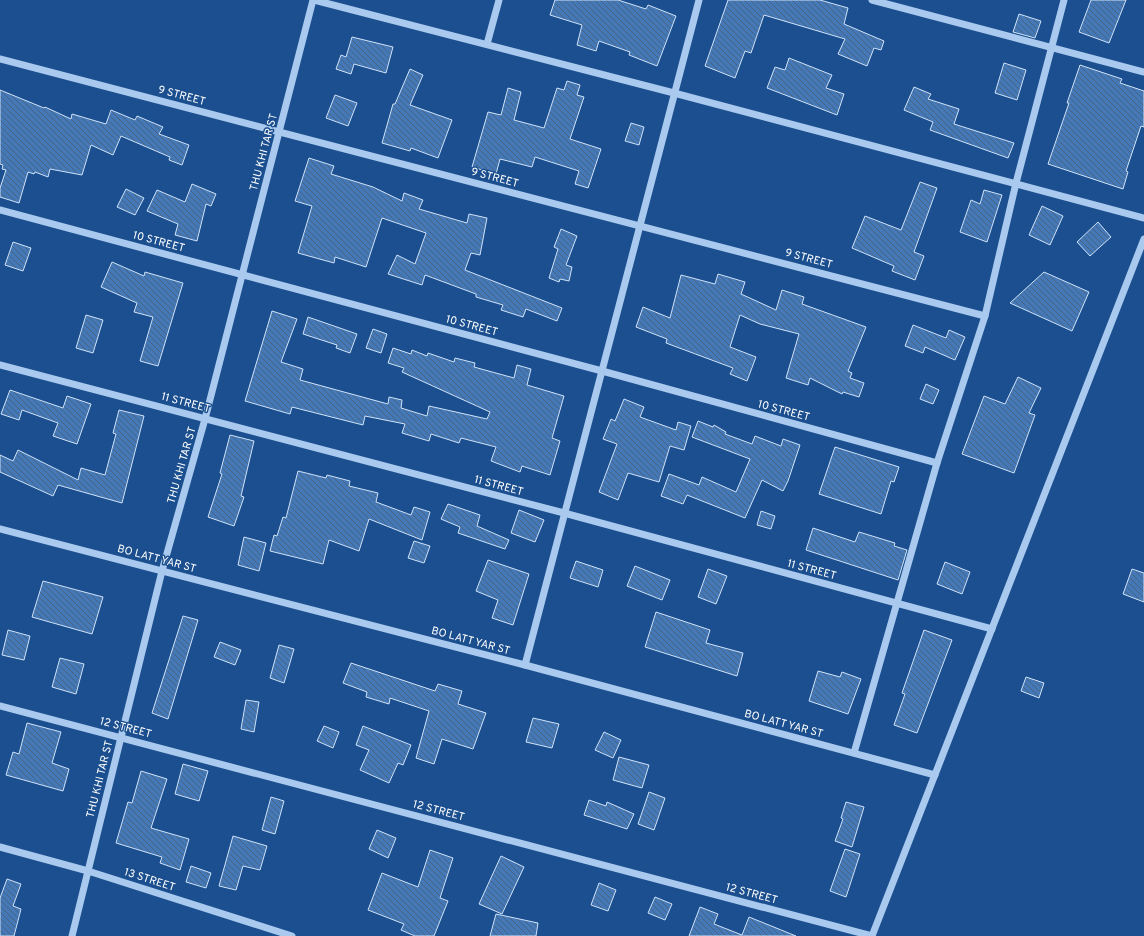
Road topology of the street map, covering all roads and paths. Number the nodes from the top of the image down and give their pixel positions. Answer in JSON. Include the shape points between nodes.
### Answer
{"nodes":[{"id":1,"x":314,"y":0,"type":"edge"},
{"id":2,"x":499,"y":0,"type":"edge"},
{"id":3,"x":699,"y":0,"type":"edge"},
{"id":4,"x":872,"y":0,"type":"edge"},
{"id":5,"x":1064,"y":0,"type":"edge"},
{"id":6,"x":487,"y":44,"type":"junction"},
{"id":7,"x":1050,"y":47,"type":"junction"},
{"id":8,"x":0,"y":59,"type":"edge"},
{"id":9,"x":1144,"y":72,"type":"edge"},
{"id":10,"x":674,"y":93,"type":"junction"},
{"id":11,"x":279,"y":132,"type":"junction"},
{"id":12,"x":1016,"y":183,"type":"junction"},
{"id":13,"x":0,"y":210,"type":"edge"},
{"id":14,"x":1144,"y":218,"type":"edge"},
{"id":15,"x":640,"y":226,"type":"junction"},
{"id":16,"x":1144,"y":240,"type":"edge"},
{"id":17,"x":242,"y":275,"type":"junction"},
{"id":18,"x":985,"y":316,"type":"junction"},
{"id":19,"x":0,"y":365,"type":"edge"},
{"id":20,"x":602,"y":371,"type":"junction"},
{"id":21,"x":205,"y":419,"type":"junction"},
{"id":22,"x":937,"y":463,"type":"junction"},
{"id":23,"x":564,"y":513,"type":"junction"},
{"id":24,"x":0,"y":529,"type":"edge"},
{"id":25,"x":162,"y":571,"type":"junction"},
{"id":26,"x":897,"y":603,"type":"junction"},
{"id":27,"x":992,"y":629,"type":"junction"},
{"id":28,"x":525,"y":665,"type":"junction"},
{"id":29,"x":0,"y":706,"type":"edge"},
{"id":30,"x":121,"y":737,"type":"junction"},
{"id":31,"x":854,"y":753,"type":"junction"},
{"id":32,"x":935,"y":775,"type":"junction"},
{"id":33,"x":0,"y":848,"type":"edge"},
{"id":34,"x":88,"y":871,"type":"junction"},
{"id":35,"x":72,"y":936,"type":"edge"},
{"id":36,"x":292,"y":936,"type":"edge"},
{"id":37,"x":872,"y":936,"type":"edge"}],
"edges":[{"from":1,"to":6,"type":"street"},
{"from":1,"to":11,"type":"street","name":"THU KHI TAR ST"},
{"from":2,"to":6,"type":"street"},
{"from":3,"to":10,"type":"street"},
{"from":4,"to":7,"type":"street"},
{"from":5,"to":7,"type":"street"},
{"from":6,"to":10,"type":"street"},
{"from":7,"to":9,"type":"street"},
{"from":7,"to":12,"type":"street"},
{"from":8,"to":11,"type":"street","name":"9 STREET"},
{"from":10,"to":12,"type":"street"},
{"from":10,"to":15,"type":"street"},
{"from":11,"to":15,"type":"street","name":"9 STREET"},
{"from":11,"to":17,"type":"street","name":"THU KHI TAR ST"},
{"from":12,"to":14,"type":"street"},
{"from":12,"to":18,"type":"street"},
{"from":13,"to":17,"type":"street","name":"10 STREET"},
{"from":15,"to":18,"type":"street","name":"9 STREET"},
{"from":15,"to":20,"type":"street"},
{"from":16,"to":27,"type":"street"},
{"from":17,"to":20,"type":"street","name":"10 STREET"},
{"from":17,"to":21,"type":"street","name":"THU KHI TAR ST"},
{"from":18,"to":22,"type":"street"},
{"from":19,"to":21,"type":"street","name":"11 STREET"},
{"from":20,"to":22,"type":"street","name":"10 STREET"},
{"from":20,"to":23,"type":"street"},
{"from":21,"to":23,"type":"street","name":"11 STREET"},
{"from":21,"to":25,"type":"street","name":"THU KHI TAR ST"},
{"from":22,"to":26,"type":"street"},
{"from":23,"to":26,"type":"street","name":"11 STREET"},
{"from":23,"to":28,"type":"street"},
{"from":24,"to":25,"type":"street","name":"BO LATT YAR ST"},
{"from":25,"to":28,"type":"street","name":"BO LATT YAR ST"},
{"from":25,"to":30,"type":"street","name":"THU KHI TAR ST"},
{"from":26,"to":27,"type":"street","name":"11 STREET"},
{"from":26,"to":31,"type":"street"},
{"from":27,"to":32,"type":"street"},
{"from":28,"to":31,"type":"street","name":"BO LATT YAR ST"},
{"from":29,"to":30,"type":"street","name":"12 STREET"},
{"from":30,"to":34,"type":"street","name":"THU KHI TAR ST"},
{"from":30,"to":37,"type":"street","name":"12 STREET"},
{"from":31,"to":32,"type":"street","name":"BO LATT YAR ST"},
{"from":32,"to":37,"type":"street"},
{"from":33,"to":34,"type":"street","name":"13 STREET"},
{"from":34,"to":35,"type":"street","name":"THU KHI TAR ST"},
{"from":34,"to":36,"type":"street","name":"13 STREET"}]}
